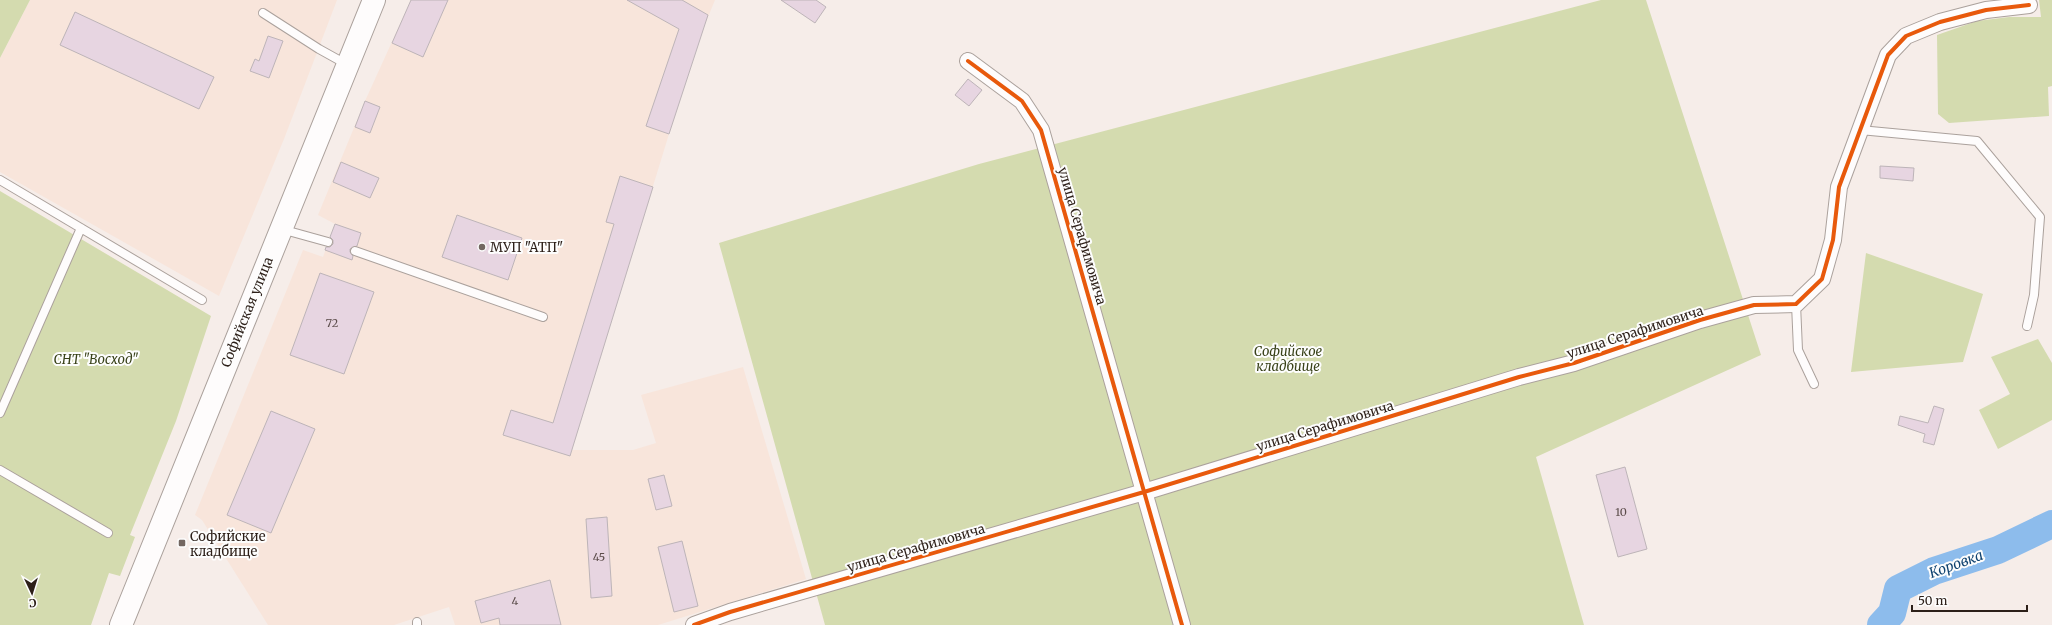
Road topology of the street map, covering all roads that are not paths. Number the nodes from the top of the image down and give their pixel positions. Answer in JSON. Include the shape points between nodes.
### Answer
{"nodes":[{"id":1,"x":374,"y":0,"type":"edge"},
{"id":2,"x":2029,"y":5,"type":"dead end"},
{"id":3,"x":263,"y":13,"type":"dead end"},
{"id":4,"x":968,"y":61,"type":"dead end"},
{"id":5,"x":348,"y":64,"type":"junction"},
{"id":6,"x":1860,"y":130,"type":"junction"},
{"id":7,"x":0,"y":180,"type":"edge"},
{"id":8,"x":81,"y":228,"type":"junction"},
{"id":9,"x":280,"y":229,"type":"junction"},
{"id":10,"x":328,"y":242,"type":"dead end"},
{"id":11,"x":355,"y":251,"type":"dead end"},
{"id":12,"x":202,"y":300,"type":"dead end"},
{"id":13,"x":1796,"y":304,"type":"junction"},
{"id":14,"x":543,"y":317,"type":"dead end"},
{"id":15,"x":2026,"y":326,"type":"dead end"},
{"id":16,"x":1814,"y":384,"type":"dead end"},
{"id":17,"x":0,"y":413,"type":"edge"},
{"id":18,"x":0,"y":470,"type":"edge"},
{"id":19,"x":1144,"y":492,"type":"junction"},
{"id":20,"x":108,"y":533,"type":"dead end"},
{"id":21,"x":121,"y":625,"type":"edge"},
{"id":22,"x":694,"y":625,"type":"edge"},
{"id":23,"x":1182,"y":625,"type":"edge"}],
"edges":[{"from":1,"to":5,"type":"main road","name":"Софийская улица"},
{"from":2,"to":6,"type":"street","via":[[1986,10],[1940,22],[1906,36],[1888,55]]},
{"from":3,"to":5,"type":"lane","via":[[319,49]]},
{"from":4,"to":19,"type":"street","name":"улица Серафимовича","via":[[1022,101],[1041,130]]},
{"from":5,"to":9,"type":"main road","name":"Софийская улица"},
{"from":6,"to":13,"type":"street","via":[[1839,187],[1833,240],[1822,279]]},
{"from":6,"to":15,"type":"lane","via":[[1977,141],[2040,217],[2034,295]]},
{"from":7,"to":8,"type":"lane"},
{"from":8,"to":12,"type":"lane"},
{"from":8,"to":17,"type":"lane"},
{"from":9,"to":10,"type":"lane"},
{"from":9,"to":21,"type":"main road","name":"Софийская улица"},
{"from":11,"to":14,"type":"lane"},
{"from":13,"to":16,"type":"lane","via":[[1798,350]]},
{"from":13,"to":19,"type":"street","name":"улица Серафимовича","via":[[1754,305],[1700,320],[1574,363],[1518,377]]},
{"from":18,"to":20,"type":"lane"},
{"from":19,"to":22,"type":"street","name":"улица Серафимовича","via":[[730,612]]},
{"from":19,"to":23,"type":"street","name":"улица Серафимовича"}]}
